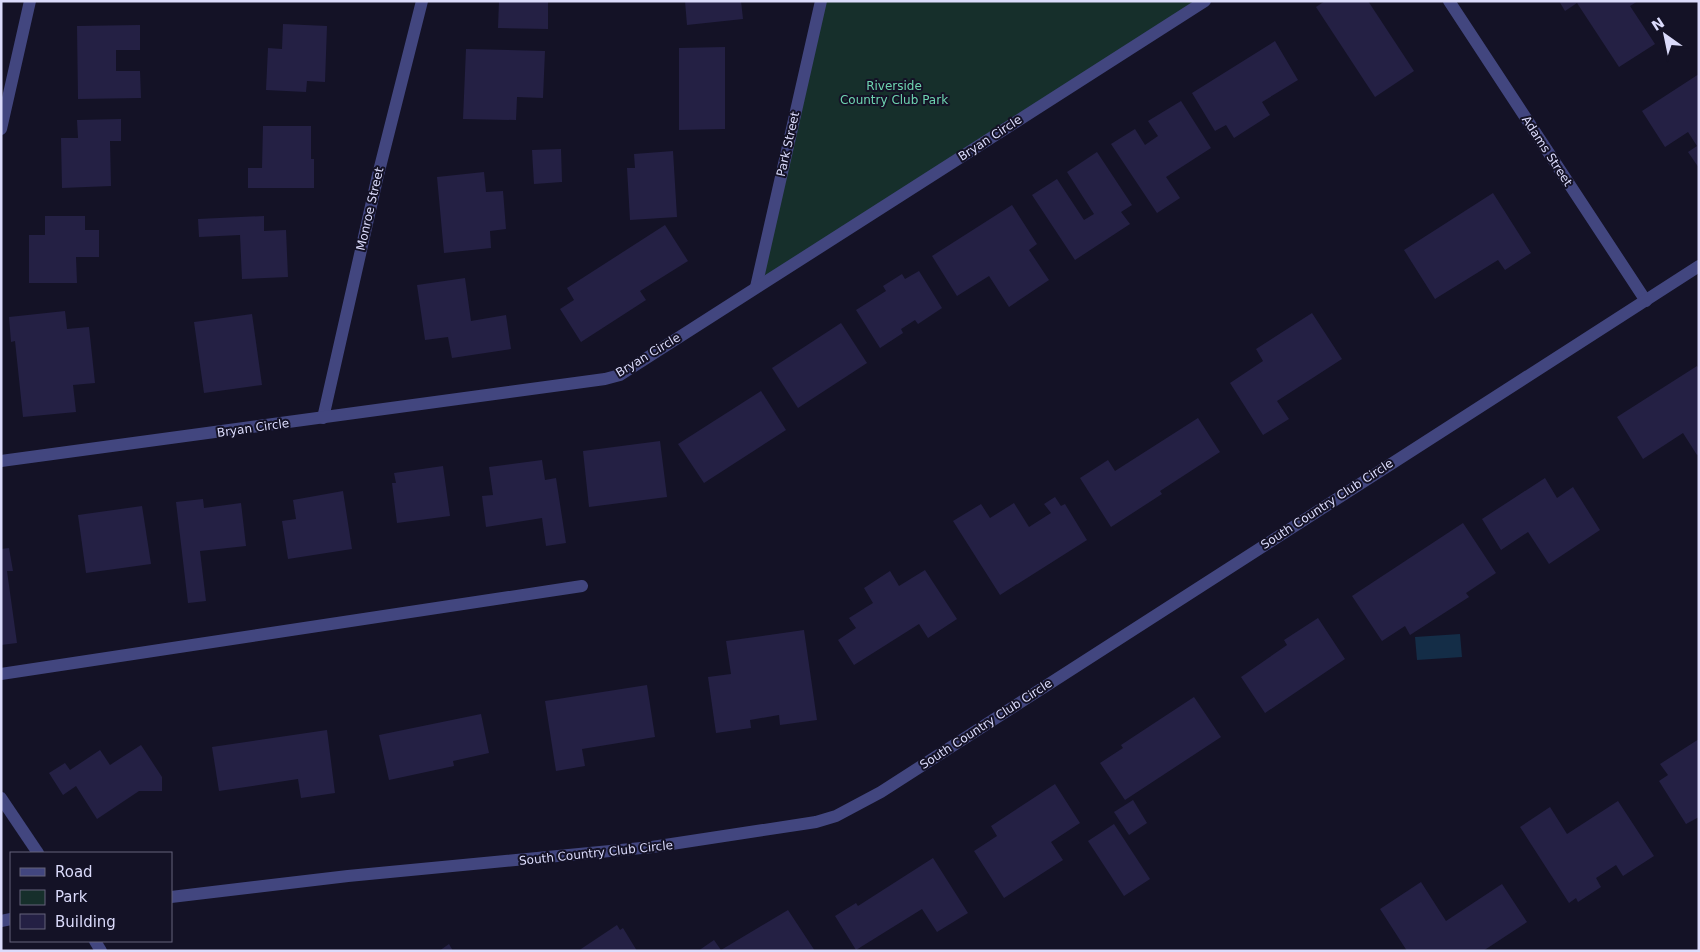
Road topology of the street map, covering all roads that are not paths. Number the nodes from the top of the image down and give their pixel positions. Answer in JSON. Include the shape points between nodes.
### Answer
{"nodes":[{"id":1,"x":30,"y":1,"type":"edge"},
{"id":2,"x":422,"y":1,"type":"edge"},
{"id":3,"x":821,"y":1,"type":"edge"},
{"id":4,"x":1205,"y":1,"type":"edge"},
{"id":5,"x":1449,"y":1,"type":"edge"},
{"id":6,"x":1,"y":128,"type":"edge"},
{"id":7,"x":1699,"y":266,"type":"edge"},
{"id":8,"x":756,"y":287,"type":"junction"},
{"id":9,"x":1646,"y":301,"type":"junction"},
{"id":10,"x":323,"y":418,"type":"junction"},
{"id":11,"x":1,"y":461,"type":"edge"},
{"id":12,"x":582,"y":586,"type":"dead end"},
{"id":13,"x":1,"y":674,"type":"edge"},
{"id":14,"x":1,"y":798,"type":"edge"},
{"id":15,"x":37,"y":852,"type":"edge"},
{"id":16,"x":172,"y":898,"type":"edge"}],
"edges":[{"from":1,"to":6,"type":"street"},
{"from":2,"to":10,"type":"street","name":"Monroe Street","via":[[378,175]]},
{"from":3,"to":8,"type":"street","name":"Park Street"},
{"from":4,"to":8,"type":"street","name":"Bryan Circle"},
{"from":5,"to":9,"type":"street","name":"Adams Street"},
{"from":7,"to":9,"type":"street","name":"South Country Club Circle"},
{"from":8,"to":10,"type":"street","name":"Bryan Circle","via":[[620,375]]},
{"from":9,"to":16,"type":"street","name":"South Country Club Circle","via":[[882,792],[836,816],[816,822],[652,847],[348,876]]},
{"from":10,"to":11,"type":"street","name":"Bryan Circle"},
{"from":12,"to":13,"type":"street"},
{"from":14,"to":15,"type":"street"}]}
